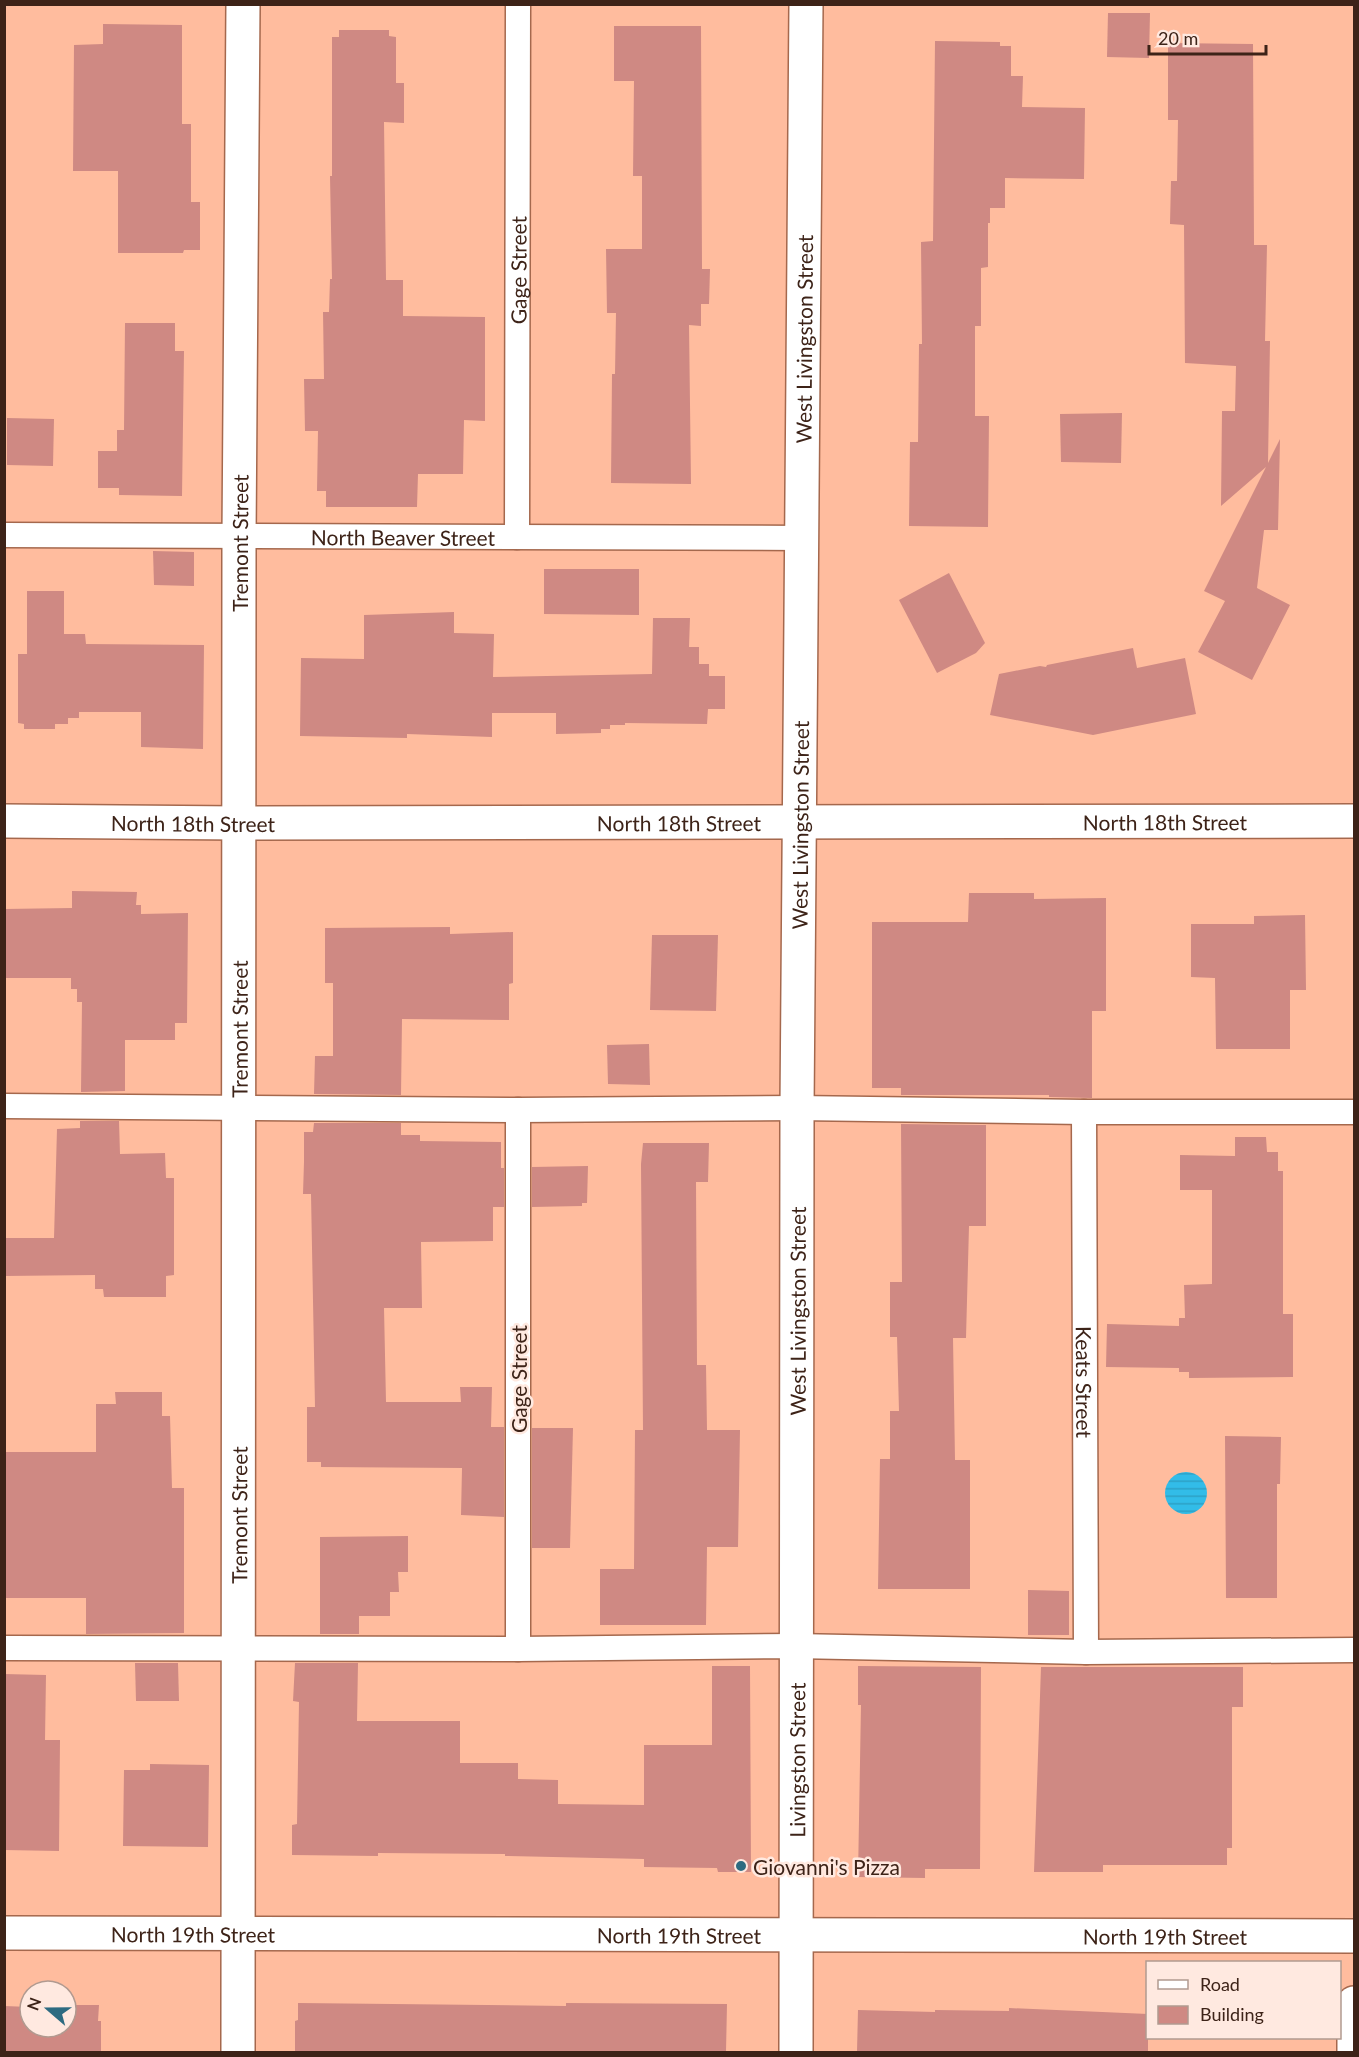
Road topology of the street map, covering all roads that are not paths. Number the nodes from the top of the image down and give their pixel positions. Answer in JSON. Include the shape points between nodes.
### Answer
{"nodes":[{"id":1,"x":243,"y":4,"type":"edge"},
{"id":2,"x":518,"y":4,"type":"edge"},
{"id":3,"x":806,"y":4,"type":"edge"},
{"id":4,"x":4,"y":535,"type":"edge"},
{"id":5,"x":238,"y":537,"type":"junction"},
{"id":6,"x":517,"y":537,"type":"junction"},
{"id":7,"x":802,"y":538,"type":"junction"},
{"id":8,"x":4,"y":821,"type":"edge"},
{"id":9,"x":799,"y":821,"type":"junction"},
{"id":10,"x":1354,"y":821,"type":"edge"},
{"id":11,"x":239,"y":823,"type":"junction"},
{"id":12,"x":4,"y":1107,"type":"edge"},
{"id":13,"x":238,"y":1108,"type":"junction"},
{"id":14,"x":796,"y":1108,"type":"junction"},
{"id":15,"x":518,"y":1110,"type":"junction"},
{"id":16,"x":1084,"y":1112,"type":"junction"},
{"id":17,"x":1354,"y":1112,"type":"edge"},
{"id":18,"x":795,"y":1646,"type":"junction"},
{"id":19,"x":4,"y":1648,"type":"edge"},
{"id":20,"x":238,"y":1649,"type":"junction"},
{"id":21,"x":518,"y":1649,"type":"junction"},
{"id":22,"x":1354,"y":1650,"type":"edge"},
{"id":23,"x":1086,"y":1652,"type":"junction"},
{"id":24,"x":4,"y":1933,"type":"edge"},
{"id":25,"x":239,"y":1933,"type":"junction"},
{"id":26,"x":795,"y":1935,"type":"junction"},
{"id":27,"x":1354,"y":1936,"type":"edge"},
{"id":28,"x":1354,"y":2003,"type":"edge"},
{"id":29,"x":238,"y":2052,"type":"edge"},
{"id":30,"x":796,"y":2052,"type":"edge"},
{"id":31,"x":1354,"y":2052,"type":"edge"}],
"edges":[{"from":1,"to":5,"type":"street","name":"Tremont Street"},
{"from":2,"to":6,"type":"lane","name":"Gage Street"},
{"from":3,"to":7,"type":"street","name":"West Livingston Street"},
{"from":4,"to":5,"type":"lane","name":"North Beaver Street"},
{"from":5,"to":6,"type":"lane","name":"North Beaver Street"},
{"from":5,"to":11,"type":"street","name":"Tremont Street"},
{"from":6,"to":7,"type":"lane","name":"North Beaver Street"},
{"from":7,"to":9,"type":"street","name":"West Livingston Street"},
{"from":8,"to":11,"type":"street","name":"North 18th Street"},
{"from":9,"to":10,"type":"street","name":"North 18th Street"},
{"from":9,"to":11,"type":"street","name":"North 18th Street"},
{"from":9,"to":14,"type":"street","name":"West Livingston Street"},
{"from":11,"to":13,"type":"street","name":"Tremont Street"},
{"from":12,"to":13,"type":"lane"},
{"from":13,"to":15,"type":"lane"},
{"from":13,"to":20,"type":"street","name":"Tremont Street"},
{"from":14,"to":15,"type":"lane"},
{"from":14,"to":16,"type":"lane"},
{"from":14,"to":18,"type":"street","name":"West Livingston Street"},
{"from":15,"to":21,"type":"lane","name":"Gage Street"},
{"from":16,"to":17,"type":"lane"},
{"from":16,"to":23,"type":"lane","name":"Keats Street"},
{"from":18,"to":21,"type":"lane"},
{"from":18,"to":23,"type":"lane"},
{"from":18,"to":26,"type":"street","name":"Livingston Street"},
{"from":19,"to":20,"type":"lane"},
{"from":20,"to":21,"type":"lane"},
{"from":20,"to":25,"type":"street","name":"Tremont Street"},
{"from":22,"to":23,"type":"lane"},
{"from":24,"to":25,"type":"street","name":"North 19th Street"},
{"from":25,"to":26,"type":"street","name":"North 19th Street"},
{"from":25,"to":29,"type":"street","name":"Tremont Street"},
{"from":26,"to":27,"type":"street","name":"North 19th Street"},
{"from":26,"to":30,"type":"street","name":"Livingston Street"},
{"from":28,"to":31,"type":"street"}]}
